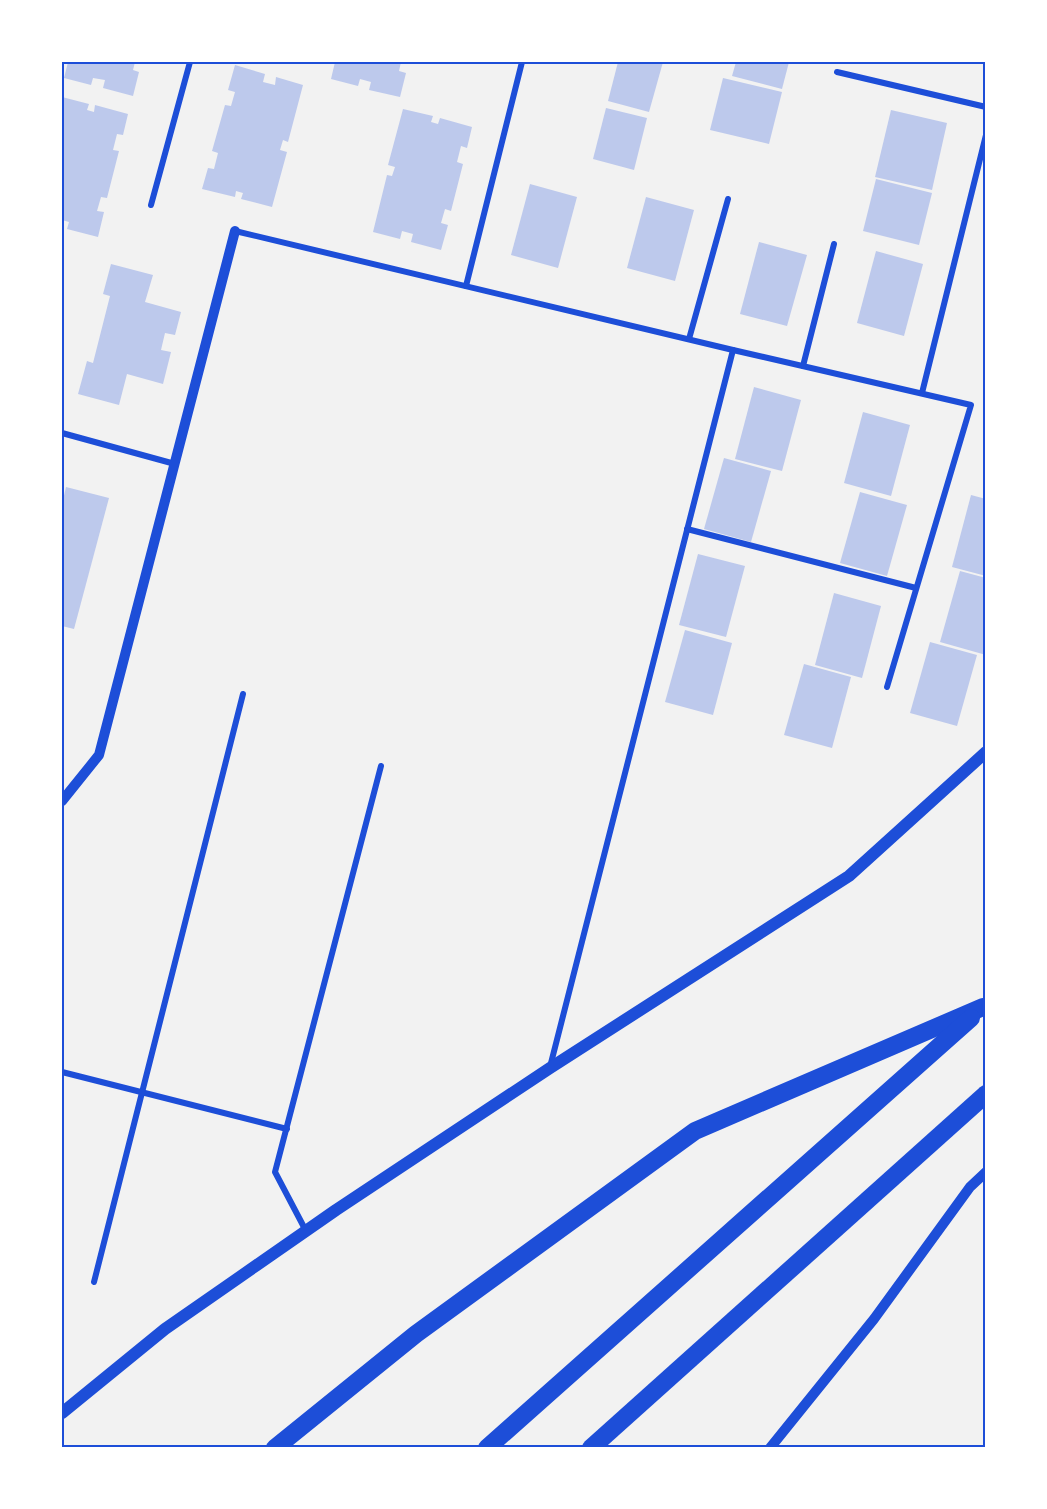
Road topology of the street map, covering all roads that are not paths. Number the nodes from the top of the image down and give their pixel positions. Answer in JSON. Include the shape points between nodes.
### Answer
{"nodes":[{"id":1,"x":190,"y":62,"type":"edge"},
{"id":2,"x":516,"y":62,"type":"edge"},
{"id":3,"x":521,"y":65,"type":"edge"},
{"id":4,"x":837,"y":72,"type":"dead end"},
{"id":5,"x":986,"y":107,"type":"edge"},
{"id":6,"x":986,"y":135,"type":"edge"},
{"id":7,"x":728,"y":199,"type":"dead end"},
{"id":8,"x":150,"y":205,"type":"dead end"},
{"id":9,"x":236,"y":231,"type":"joint"},
{"id":10,"x":834,"y":244,"type":"dead end"},
{"id":11,"x":466,"y":286,"type":"junction"},
{"id":12,"x":689,"y":339,"type":"junction"},
{"id":13,"x":733,"y":350,"type":"junction"},
{"id":14,"x":803,"y":366,"type":"junction"},
{"id":15,"x":922,"y":393,"type":"junction"},
{"id":16,"x":62,"y":433,"type":"edge"},
{"id":17,"x":175,"y":464,"type":"junction"},
{"id":18,"x":687,"y":529,"type":"junction"},
{"id":19,"x":916,"y":588,"type":"junction"},
{"id":20,"x":887,"y":687,"type":"dead end"},
{"id":21,"x":243,"y":694,"type":"dead end"},
{"id":22,"x":986,"y":752,"type":"edge"},
{"id":23,"x":381,"y":766,"type":"dead end"},
{"id":24,"x":62,"y":801,"type":"edge"},
{"id":25,"x":984,"y":1006,"type":"edge"},
{"id":26,"x":550,"y":1068,"type":"junction"},
{"id":27,"x":62,"y":1072,"type":"edge"},
{"id":28,"x":142,"y":1092,"type":"junction"},
{"id":29,"x":986,"y":1094,"type":"edge"},
{"id":30,"x":287,"y":1129,"type":"junction"},
{"id":31,"x":986,"y":1172,"type":"edge"},
{"id":32,"x":306,"y":1231,"type":"junction"},
{"id":33,"x":94,"y":1282,"type":"dead end"},
{"id":34,"x":62,"y":1413,"type":"edge"},
{"id":35,"x":274,"y":1448,"type":"edge"},
{"id":36,"x":487,"y":1448,"type":"edge"},
{"id":37,"x":591,"y":1448,"type":"edge"},
{"id":38,"x":770,"y":1448,"type":"edge"}],
"edges":[{"from":1,"to":8,"type":"street"},
{"from":2,"to":3,"type":"street"},
{"from":3,"to":11,"type":"street"},
{"from":4,"to":5,"type":"street"},
{"from":6,"to":15,"type":"street"},
{"from":7,"to":12,"type":"street"},
{"from":9,"to":11,"type":"street"},
{"from":9,"to":17,"type":"street"},
{"from":10,"to":14,"type":"street"},
{"from":11,"to":12,"type":"street"},
{"from":12,"to":13,"type":"street"},
{"from":13,"to":14,"type":"street"},
{"from":13,"to":18,"type":"street"},
{"from":14,"to":15,"type":"street"},
{"from":15,"to":19,"type":"street","via":[[971,405]]},
{"from":16,"to":17,"type":"street"},
{"from":17,"to":24,"type":"street","via":[[99,755]]},
{"from":18,"to":19,"type":"street"},
{"from":18,"to":26,"type":"street"},
{"from":19,"to":20,"type":"street"},
{"from":21,"to":28,"type":"street"},
{"from":22,"to":26,"type":"main road","via":[[849,876]]},
{"from":23,"to":30,"type":"street"},
{"from":25,"to":35,"type":"highway","via":[[695,1131],[416,1334]]},
{"from":25,"to":36,"type":"highway"},
{"from":26,"to":32,"type":"main road"},
{"from":27,"to":28,"type":"street"},
{"from":28,"to":30,"type":"street"},
{"from":28,"to":33,"type":"street"},
{"from":29,"to":37,"type":"highway"},
{"from":30,"to":32,"type":"street","via":[[275,1172]]},
{"from":31,"to":38,"type":"street","via":[[970,1187],[874,1319]]},
{"from":32,"to":34,"type":"main road","via":[[165,1329]]}]}
